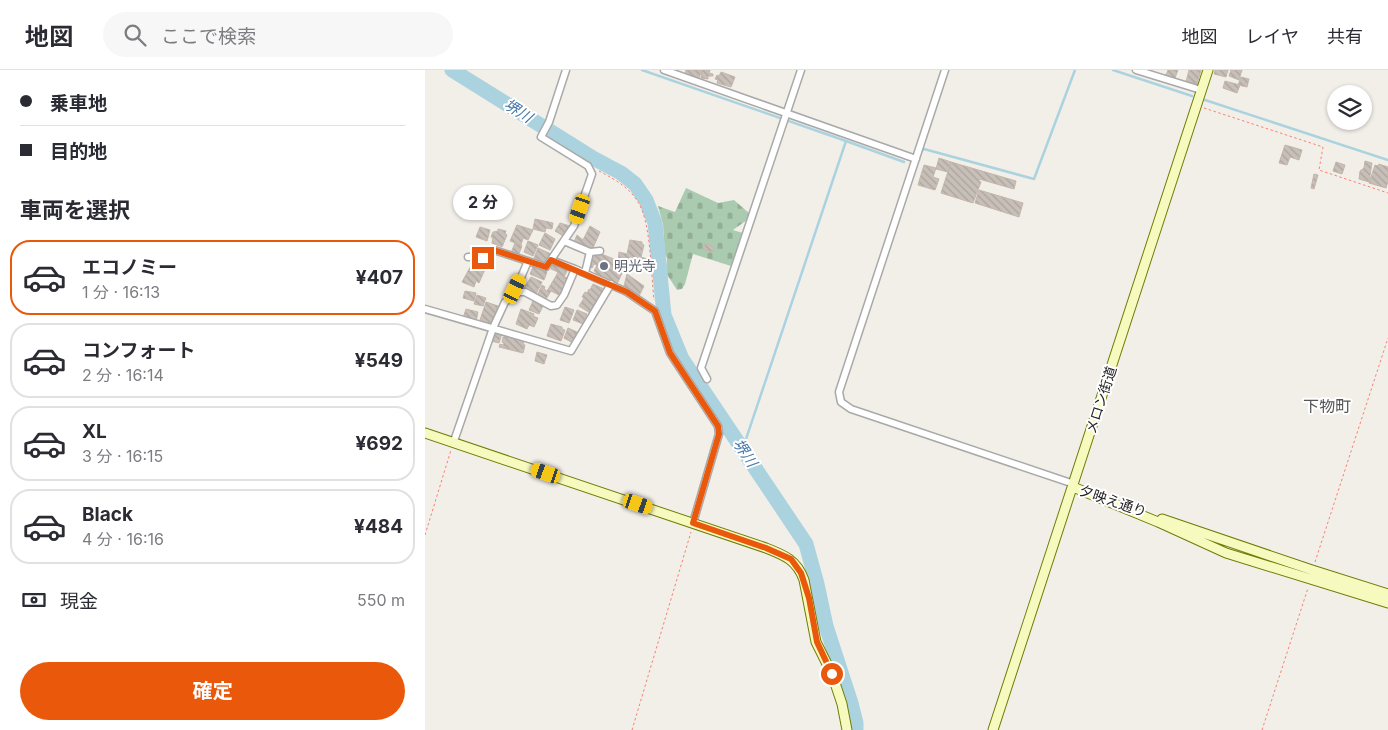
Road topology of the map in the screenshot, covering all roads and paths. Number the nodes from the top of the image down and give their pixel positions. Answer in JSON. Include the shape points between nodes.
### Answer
{"nodes":[{"id":1,"x":566,"y":70,"type":"edge"},
{"id":2,"x":664,"y":70,"type":"edge"},
{"id":3,"x":801,"y":70,"type":"edge"},
{"id":4,"x":945,"y":70,"type":"edge"},
{"id":5,"x":1136,"y":70,"type":"edge"},
{"id":6,"x":1208,"y":70,"type":"edge"},
{"id":7,"x":1201,"y":90,"type":"junction"},
{"id":8,"x":1196,"y":106,"type":"junction"},
{"id":9,"x":787,"y":112,"type":"junction"},
{"id":10,"x":915,"y":158,"type":"junction"},
{"id":11,"x":591,"y":169,"type":"junction"},
{"id":12,"x":1388,"y":193,"type":"edge"},
{"id":13,"x":564,"y":241,"type":"junction"},
{"id":14,"x":600,"y":251,"type":"dead end"},
{"id":15,"x":590,"y":252,"type":"junction"},
{"id":16,"x":468,"y":257,"type":"dead end"},
{"id":17,"x":551,"y":260,"type":"junction"},
{"id":18,"x":528,"y":261,"type":"junction"},
{"id":19,"x":575,"y":269,"type":"junction"},
{"id":20,"x":585,"y":273,"type":"junction"},
{"id":21,"x":611,"y":284,"type":"junction"},
{"id":22,"x":516,"y":294,"type":"junction"},
{"id":23,"x":425,"y":309,"type":"edge"},
{"id":24,"x":655,"y":311,"type":"junction"},
{"id":25,"x":493,"y":328,"type":"junction"},
{"id":26,"x":1388,"y":338,"type":"edge"},
{"id":27,"x":707,"y":379,"type":"dead end"},
{"id":28,"x":425,"y":433,"type":"edge"},
{"id":29,"x":454,"y":441,"type":"junction"},
{"id":30,"x":1073,"y":485,"type":"junction"},
{"id":31,"x":693,"y":523,"type":"junction"},
{"id":32,"x":425,"y":535,"type":"edge"},
{"id":33,"x":1311,"y":575,"type":"junction"},
{"id":34,"x":1388,"y":594,"type":"edge"},
{"id":35,"x":1388,"y":603,"type":"edge"},
{"id":36,"x":632,"y":730,"type":"edge"},
{"id":37,"x":847,"y":730,"type":"edge"},
{"id":38,"x":993,"y":730,"type":"edge"},
{"id":39,"x":1262,"y":730,"type":"edge"}],
"edges":[{"from":1,"to":11,"type":"street","via":[[541,137]]},
{"from":2,"to":9,"type":"street"},
{"from":3,"to":9,"type":"street"},
{"from":4,"to":10,"type":"street"},
{"from":5,"to":7,"type":"street"},
{"from":6,"to":7,"type":"street","name":"メロン街道"},
{"from":7,"to":8,"type":"street","name":"メロン街道"},
{"from":8,"to":12,"type":"path","via":[[1323,148],[1319,170]]},
{"from":8,"to":30,"type":"street","name":"メロン街道"},
{"from":9,"to":10,"type":"street"},
{"from":9,"to":27,"type":"street","via":[[701,368]]},
{"from":10,"to":30,"type":"street","via":[[839,392],[841,402],[851,409]]},
{"from":11,"to":13,"type":"street","via":[[574,226]]},
{"from":11,"to":24,"type":"path","via":[[595,168],[622,184],[642,210],[647,227]]},
{"from":13,"to":15,"type":"street"},
{"from":13,"to":17,"type":"street"},
{"from":14,"to":15,"type":"street"},
{"from":15,"to":20,"type":"street"},
{"from":16,"to":18,"type":"street","via":[[488,257],[494,250]]},
{"from":17,"to":18,"type":"street","via":[[546,267]]},
{"from":17,"to":19,"type":"street"},
{"from":18,"to":22,"type":"street","via":[[515,289]]},
{"from":19,"to":20,"type":"street"},
{"from":19,"to":22,"type":"street","via":[[557,305],[551,306],[525,292]]},
{"from":20,"to":21,"type":"street"},
{"from":21,"to":24,"type":"street"},
{"from":21,"to":25,"type":"street","via":[[571,351]]},
{"from":22,"to":25,"type":"street","via":[[505,302]]},
{"from":23,"to":25,"type":"street"},
{"from":24,"to":31,"type":"street","via":[[670,353],[718,426],[719,434]]},
{"from":25,"to":29,"type":"street"},
{"from":26,"to":33,"type":"path"},
{"from":28,"to":29,"type":"street"},
{"from":29,"to":31,"type":"street"},
{"from":29,"to":32,"type":"path"},
{"from":30,"to":33,"type":"street","name":"夕映え通り"},
{"from":30,"to":38,"type":"street","name":"メロン街道"},
{"from":31,"to":36,"type":"path"},
{"from":31,"to":37,"type":"street","via":[[791,559],[804,580],[817,642],[832,674]]},
{"from":33,"to":34,"type":"street","name":"夕映え通り"},
{"from":33,"to":35,"type":"street","name":"夕映え通り"},
{"from":33,"to":39,"type":"path"}]}
